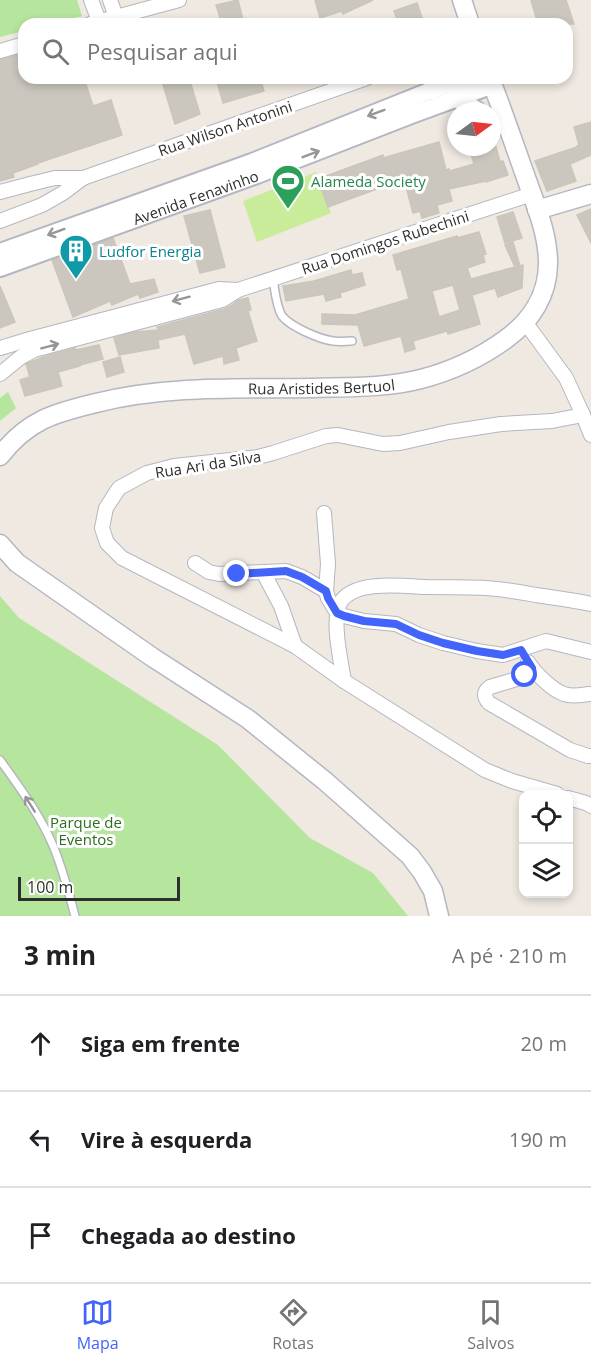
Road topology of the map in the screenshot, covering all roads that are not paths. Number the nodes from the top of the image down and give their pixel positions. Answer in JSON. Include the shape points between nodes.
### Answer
{"nodes":[{"id":1,"x":91,"y":0,"type":"edge"},
{"id":2,"x":110,"y":0,"type":"edge"},
{"id":3,"x":179,"y":0,"type":"edge"},
{"id":4,"x":116,"y":17,"type":"junction"},
{"id":5,"x":93,"y":18,"type":"edge"},
{"id":6,"x":112,"y":18,"type":"edge"},
{"id":7,"x":18,"y":46,"type":"edge"},
{"id":8,"x":0,"y":51,"type":"edge"},
{"id":9,"x":350,"y":84,"type":"edge"},
{"id":10,"x":437,"y":84,"type":"edge"},
{"id":11,"x":488,"y":84,"type":"edge"},
{"id":12,"x":493,"y":84,"type":"edge"},
{"id":13,"x":457,"y":98,"type":"junction"},
{"id":14,"x":463,"y":102,"type":"edge"},
{"id":15,"x":411,"y":107,"type":"junction"},
{"id":16,"x":501,"y":129,"type":"edge"},
{"id":17,"x":511,"y":136,"type":"junction"},
{"id":18,"x":83,"y":178,"type":"junction"},
{"id":19,"x":0,"y":192,"type":"edge"},
{"id":20,"x":591,"y":194,"type":"edge"},
{"id":21,"x":535,"y":202,"type":"junction"},
{"id":22,"x":0,"y":221,"type":"edge"},
{"id":23,"x":0,"y":252,"type":"edge"},
{"id":24,"x":19,"y":253,"type":"junction"},
{"id":25,"x":0,"y":268,"type":"edge"},
{"id":26,"x":273,"y":279,"type":"junction"},
{"id":27,"x":238,"y":290,"type":"junction"},
{"id":28,"x":525,"y":322,"type":"junction"},
{"id":29,"x":352,"y":341,"type":"dead end"},
{"id":30,"x":0,"y":348,"type":"edge"},
{"id":31,"x":0,"y":374,"type":"edge"},
{"id":32,"x":584,"y":415,"type":"junction"},
{"id":33,"x":591,"y":435,"type":"edge"},
{"id":34,"x":0,"y":456,"type":"edge"},
{"id":35,"x":324,"y":513,"type":"dead end"},
{"id":36,"x":0,"y":544,"type":"edge"},
{"id":37,"x":195,"y":563,"type":"dead end"},
{"id":38,"x":263,"y":572,"type":"junction"},
{"id":39,"x":326,"y":591,"type":"junction"},
{"id":40,"x":591,"y":604,"type":"edge"},
{"id":41,"x":337,"y":613,"type":"junction"},
{"id":42,"x":295,"y":646,"type":"junction"},
{"id":43,"x":521,"y":650,"type":"junction"},
{"id":44,"x":591,"y":652,"type":"edge"},
{"id":45,"x":532,"y":668,"type":"junction"},
{"id":46,"x":344,"y":681,"type":"junction"},
{"id":47,"x":589,"y":694,"type":"dead end"},
{"id":48,"x":591,"y":756,"type":"edge"},
{"id":49,"x":0,"y":760,"type":"edge"},
{"id":50,"x":540,"y":790,"type":"edge"},
{"id":51,"x":573,"y":799,"type":"edge"},
{"id":52,"x":591,"y":806,"type":"edge"},
{"id":53,"x":75,"y":916,"type":"edge"},
{"id":54,"x":439,"y":916,"type":"edge"}],
"edges":[{"from":1,"to":5,"type":"street"},
{"from":2,"to":4,"type":"street"},
{"from":3,"to":4,"type":"street"},
{"from":4,"to":6,"type":"street"},
{"from":7,"to":8,"type":"street"},
{"from":9,"to":18,"type":"street","name":"Rua Wilson Antonini"},
{"from":10,"to":15,"type":"street","name":"Avenida Fenavinho"},
{"from":11,"to":13,"type":"street","name":"Avenida Fenavinho"},
{"from":12,"to":17,"type":"main road","name":"Rua Aristides Bertuol"},
{"from":13,"to":14,"type":"main road"},
{"from":13,"to":15,"type":"street","name":"Avenida Fenavinho"},
{"from":15,"to":24,"type":"street","name":"Avenida Fenavinho","via":[[254,169]]},
{"from":16,"to":17,"type":"main road"},
{"from":17,"to":21,"type":"main road","name":"Rua Aristides Bertuol"},
{"from":18,"to":19,"type":"street","name":"Rua Wilson Antonini","via":[[55,178]]},
{"from":18,"to":22,"type":"street","name":"Rua Wilson Antonini","via":[[42,205]]},
{"from":20,"to":21,"type":"main road"},
{"from":21,"to":26,"type":"street","name":"Rua Domingos Rubechini"},
{"from":21,"to":28,"type":"main road","name":"Rua Aristides Bertuol","via":[[548,264],[542,296]]},
{"from":23,"to":24,"type":"street","name":"Avenida Fenavinho"},
{"from":24,"to":25,"type":"street","name":"Avenida Fenavinho"},
{"from":26,"to":27,"type":"street","name":"Rua Domingos Rubechini"},
{"from":26,"to":29,"type":"lane","via":[[283,317],[318,338]]},
{"from":27,"to":30,"type":"street","name":"Rua Domingos Rubechini","one_way":true,"via":[[219,289]]},
{"from":31,"to":27,"type":"street","name":"Rua Domingos Rubechini","one_way":true,"via":[[34,350],[222,300]]},
{"from":28,"to":32,"type":"street","via":[[566,378]]},
{"from":28,"to":34,"type":"main road","name":"Rua Aristides Bertuol","via":[[475,359],[419,380],[352,387],[168,390],[122,396],[51,415],[26,428]]},
{"from":32,"to":33,"type":"street"},
{"from":32,"to":42,"type":"street","name":"Rua Ari da Silva","via":[[383,444],[326,436],[258,457],[174,466],[147,473],[119,488],[106,508],[102,528],[107,543],[122,558]]},
{"from":35,"to":39,"type":"street"},
{"from":36,"to":54,"type":"main road","via":[[17,563],[248,719],[325,781],[410,856],[433,891]]},
{"from":37,"to":38,"type":"street","via":[[219,574]]},
{"from":38,"to":39,"type":"street","via":[[286,571]]},
{"from":38,"to":42,"type":"street","via":[[281,606]]},
{"from":39,"to":41,"type":"street"},
{"from":40,"to":41,"type":"street","via":[[487,588],[377,586],[350,593],[341,601]]},
{"from":41,"to":43,"type":"street","via":[[396,624],[419,635],[477,651],[503,655]]},
{"from":41,"to":46,"type":"street"},
{"from":42,"to":46,"type":"street","name":"Rua Ari da Silva"},
{"from":43,"to":44,"type":"street","via":[[546,641]]},
{"from":43,"to":45,"type":"street"},
{"from":45,"to":47,"type":"street","via":[[563,694]]},
{"from":45,"to":48,"type":"street","via":[[520,678],[490,687],[484,695],[486,700],[570,750]]},
{"from":46,"to":50,"type":"street","name":"Rua Ari da Silva","via":[[485,770]]},
{"from":53,"to":49,"type":"lane","one_way":true,"via":[[48,836]]},
{"from":51,"to":52,"type":"street"}]}
